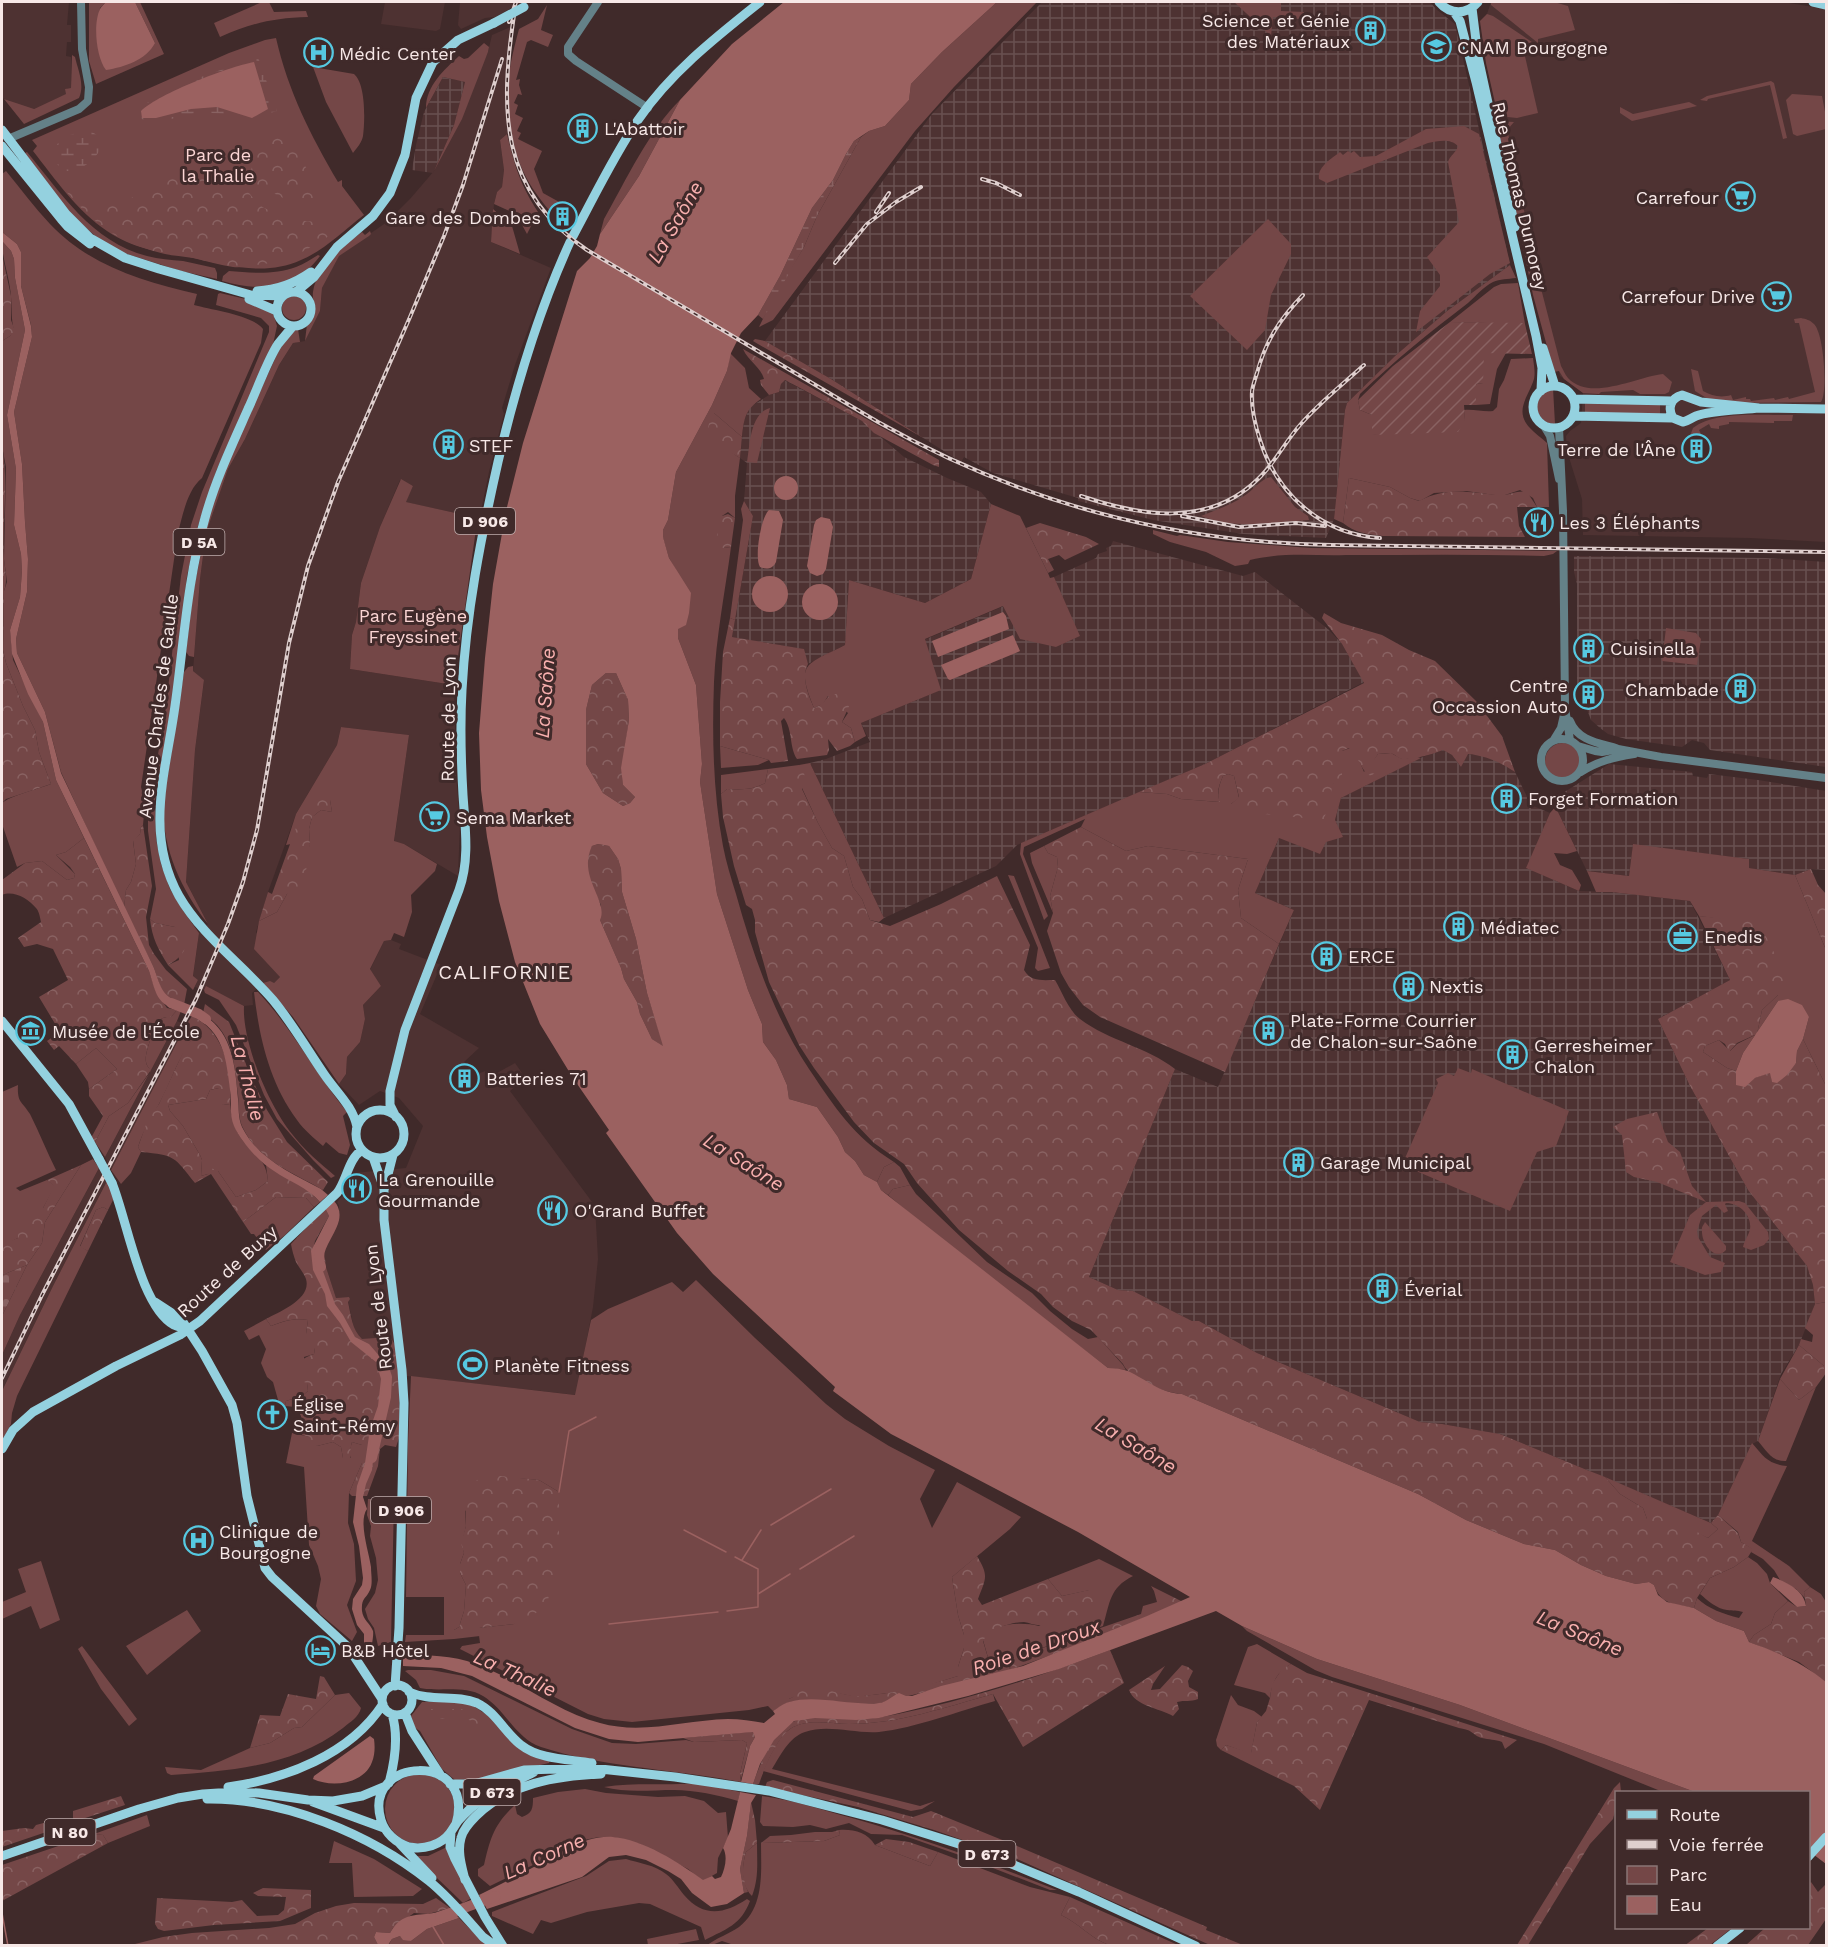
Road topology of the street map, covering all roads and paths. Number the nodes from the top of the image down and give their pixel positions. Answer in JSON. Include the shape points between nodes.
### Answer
{"nodes":[{"id":1,"x":81,"y":2,"type":"edge"},
{"id":2,"x":598,"y":2,"type":"edge"},
{"id":3,"x":760,"y":2,"type":"edge"},
{"id":4,"x":1439,"y":2,"type":"edge"},
{"id":5,"x":1813,"y":2,"type":"edge"},
{"id":6,"x":528,"y":4,"type":"edge"},
{"id":7,"x":1827,"y":4,"type":"edge"},
{"id":8,"x":1475,"y":5,"type":"edge"},
{"id":9,"x":1454,"y":12,"type":"junction"},
{"id":10,"x":648,"y":108,"type":"junction"},
{"id":11,"x":2,"y":130,"type":"edge"},
{"id":12,"x":4,"y":142,"type":"edge"},
{"id":13,"x":321,"y":266,"type":"junction"},
{"id":14,"x":314,"y":277,"type":"junction"},
{"id":15,"x":210,"y":284,"type":"junction"},
{"id":16,"x":296,"y":292,"type":"junction"},
{"id":17,"x":282,"y":296,"type":"junction"},
{"id":18,"x":308,"y":298,"type":"junction"},
{"id":19,"x":279,"y":316,"type":"junction"},
{"id":20,"x":293,"y":326,"type":"junction"},
{"id":21,"x":278,"y":345,"type":"junction"},
{"id":22,"x":1555,"y":386,"type":"junction"},
{"id":23,"x":1540,"y":391,"type":"junction"},
{"id":24,"x":1574,"y":399,"type":"junction"},
{"id":25,"x":1693,"y":399,"type":"junction"},
{"id":26,"x":1672,"y":401,"type":"junction"},
{"id":27,"x":1759,"y":408,"type":"junction"},
{"id":28,"x":1827,"y":409,"type":"edge"},
{"id":29,"x":1574,"y":416,"type":"junction"},
{"id":30,"x":1694,"y":417,"type":"junction"},
{"id":31,"x":1673,"y":418,"type":"junction"},
{"id":32,"x":1544,"y":426,"type":"junction"},
{"id":33,"x":1559,"y":428,"type":"junction"},
{"id":34,"x":1563,"y":499,"type":"junction"},
{"id":35,"x":1565,"y":708,"type":"junction"},
{"id":36,"x":1570,"y":740,"type":"junction"},
{"id":37,"x":1553,"y":741,"type":"junction"},
{"id":38,"x":1578,"y":746,"type":"junction"},
{"id":39,"x":1618,"y":748,"type":"junction"},
{"id":40,"x":1639,"y":753,"type":"junction"},
{"id":41,"x":1580,"y":773,"type":"junction"},
{"id":42,"x":1827,"y":778,"type":"edge"},
{"id":43,"x":2,"y":1021,"type":"edge"},
{"id":44,"x":390,"y":1091,"type":"junction"},
{"id":45,"x":343,"y":1097,"type":"junction"},
{"id":46,"x":374,"y":1112,"type":"junction"},
{"id":47,"x":396,"y":1117,"type":"junction"},
{"id":48,"x":357,"y":1127,"type":"junction"},
{"id":49,"x":362,"y":1150,"type":"junction"},
{"id":50,"x":393,"y":1155,"type":"junction"},
{"id":51,"x":373,"y":1157,"type":"junction"},
{"id":52,"x":384,"y":1190,"type":"junction"},
{"id":53,"x":188,"y":1330,"type":"junction"},
{"id":54,"x":2,"y":1449,"type":"edge"},
{"id":55,"x":368,"y":1676,"type":"junction"},
{"id":56,"x":395,"y":1687,"type":"junction"},
{"id":57,"x":409,"y":1692,"type":"junction"},
{"id":58,"x":382,"y":1702,"type":"junction"},
{"id":59,"x":405,"y":1713,"type":"junction"},
{"id":60,"x":392,"y":1714,"type":"junction"},
{"id":61,"x":608,"y":1769,"type":"junction"},
{"id":62,"x":536,"y":1771,"type":"junction"},
{"id":63,"x":647,"y":1773,"type":"junction"},
{"id":64,"x":441,"y":1776,"type":"junction"},
{"id":65,"x":388,"y":1784,"type":"junction"},
{"id":66,"x":450,"y":1784,"type":"junction"},
{"id":67,"x":196,"y":1795,"type":"junction"},
{"id":68,"x":178,"y":1798,"type":"junction"},
{"id":69,"x":308,"y":1800,"type":"junction"},
{"id":70,"x":384,"y":1828,"type":"junction"},
{"id":71,"x":453,"y":1828,"type":"junction"},
{"id":72,"x":1827,"y":1837,"type":"edge"},
{"id":73,"x":399,"y":1843,"type":"junction"},
{"id":74,"x":2,"y":1856,"type":"edge"},
{"id":75,"x":1810,"y":1856,"type":"edge"},
{"id":76,"x":465,"y":1880,"type":"junction"},
{"id":77,"x":1739,"y":1929,"type":"edge"},
{"id":78,"x":497,"y":1945,"type":"edge"},
{"id":79,"x":1196,"y":1946,"type":"edge"},
{"id":80,"x":1717,"y":1946,"type":"edge"}],
"edges":[{"from":1,"to":12,"type":"street","via":[[88,101],[79,109]]},
{"from":2,"to":10,"type":"street","via":[[568,47],[568,54]]},
{"from":3,"to":10,"type":"main road","number":"D 906","via":[[699,52]]},
{"from":4,"to":9,"type":"main road"},
{"from":5,"to":7,"type":"main road"},
{"from":6,"to":13,"type":"main road","bridge":true,"via":[[458,40],[433,62],[416,98],[405,155],[390,193],[368,222],[341,243]]},
{"from":8,"to":9,"type":"main road"},
{"from":8,"to":22,"type":"main road","name":"Rue Thomas Dumorey","via":[[1478,57],[1520,250]]},
{"from":9,"to":23,"type":"main road","name":"Rue Thomas Dumorey","via":[[1460,21],[1476,82],[1536,336],[1542,368]]},
{"from":10,"to":44,"type":"main road","name":"Route de Lyon","number":"D 906","via":[[608,170],[572,239],[538,321],[516,390],[478,555],[464,660],[461,744],[466,840],[462,882],[405,1030]]},
{"from":11,"to":12,"type":"main road"},
{"from":12,"to":15,"type":"main road","via":[[90,238],[124,258]]},
{"from":12,"to":19,"type":"main road","via":[[56,213],[83,240],[131,266],[254,300]]},
{"from":13,"to":14,"type":"main road"},
{"from":13,"to":15,"type":"main road","via":[[298,281],[270,290]]},
{"from":14,"to":16,"type":"main road"},
{"from":14,"to":18,"type":"main road"},
{"from":15,"to":17,"type":"main road","via":[[251,295]]},
{"from":16,"to":17,"type":"main road"},
{"from":16,"to":18,"type":"main road"},
{"from":17,"to":19,"type":"main road"},
{"from":18,"to":20,"type":"main road","via":[[312,308],[309,318],[302,325]]},
{"from":19,"to":20,"type":"main road"},
{"from":19,"to":21,"type":"main road","name":"Avenue Charles de Gaulle","number":"D 5A"},
{"from":20,"to":21,"type":"main road","name":"Avenue Charles de Gaulle","number":"D 5A"},
{"from":21,"to":45,"type":"main road","name":"Avenue Charles de Gaulle","number":"D 5A","via":[[218,478],[200,538],[160,794],[159,831],[166,865],[184,903],[272,1000]]},
{"from":22,"to":23,"type":"main road"},
{"from":22,"to":24,"type":"main road"},
{"from":23,"to":32,"type":"main road","via":[[1533,409]]},
{"from":24,"to":26,"type":"main road"},
{"from":24,"to":29,"type":"main road"},
{"from":25,"to":26,"type":"main road","via":[[1682,395]]},
{"from":25,"to":27,"type":"main road"},
{"from":25,"to":30,"type":"main road","via":[[1697,408]]},
{"from":26,"to":31,"type":"main road"},
{"from":27,"to":28,"type":"main road"},
{"from":27,"to":30,"type":"main road"},
{"from":29,"to":31,"type":"main road"},
{"from":29,"to":33,"type":"main road"},
{"from":30,"to":31,"type":"main road","via":[[1683,422]]},
{"from":32,"to":33,"type":"main road"},
{"from":32,"to":34,"type":"street","via":[[1550,436]]},
{"from":33,"to":34,"type":"street"},
{"from":34,"to":35,"type":"street"},
{"from":35,"to":36,"type":"street"},
{"from":35,"to":37,"type":"street","via":[[1561,728]]},
{"from":35,"to":39,"type":"street","via":[[1572,728],[1580,735]]},
{"from":36,"to":37,"type":"street"},
{"from":36,"to":38,"type":"street"},
{"from":37,"to":41,"type":"street","via":[[1541,757],[1548,777],[1566,782]]},
{"from":38,"to":39,"type":"street","via":[[1602,752]]},
{"from":38,"to":41,"type":"street","via":[[1584,759]]},
{"from":39,"to":40,"type":"street"},
{"from":40,"to":41,"type":"street","via":[[1602,761]]},
{"from":40,"to":42,"type":"street"},
{"from":43,"to":53,"type":"main road","bridge":true,"via":[[69,1104],[112,1183],[144,1284],[154,1302],[174,1325]]},
{"from":44,"to":46,"type":"main road","name":"Route de Lyon","number":"D 906"},
{"from":44,"to":47,"type":"main road","name":"Route de Lyon","number":"D 906","via":[[390,1105]]},
{"from":45,"to":46,"type":"main road","number":"D 5A","via":[[359,1109]]},
{"from":45,"to":48,"type":"main road","number":"D 5A"},
{"from":46,"to":47,"type":"main road"},
{"from":46,"to":48,"type":"main road"},
{"from":47,"to":50,"type":"main road","via":[[404,1137]]},
{"from":48,"to":49,"type":"main road"},
{"from":49,"to":51,"type":"main road"},
{"from":49,"to":53,"type":"main road","name":"Route de Buxy","via":[[355,1156],[337,1193]]},
{"from":50,"to":51,"type":"main road"},
{"from":50,"to":52,"type":"main road","name":"Route de Lyon","number":"D 906"},
{"from":51,"to":52,"type":"main road","name":"Route de Lyon","number":"D 906"},
{"from":52,"to":56,"type":"main road","name":"Route de Lyon","number":"D 906","via":[[404,1403]]},
{"from":53,"to":54,"type":"main road","name":"Route de Buxy","via":[[33,1412],[13,1430]]},
{"from":53,"to":55,"type":"main road","via":[[234,1410],[247,1496],[265,1568],[343,1642]]},
{"from":55,"to":56,"type":"main road"},
{"from":55,"to":58,"type":"main road"},
{"from":56,"to":57,"type":"main road"},
{"from":56,"to":58,"type":"main road","via":[[384,1693]]},
{"from":57,"to":59,"type":"main road","via":[[412,1703]]},
{"from":57,"to":61,"type":"main road","via":[[472,1701],[490,1712],[527,1749]]},
{"from":58,"to":60,"type":"main road"},
{"from":58,"to":67,"type":"main road","via":[[375,1715],[353,1736],[304,1766],[272,1779]]},
{"from":59,"to":60,"type":"main road"},
{"from":59,"to":64,"type":"main road"},
{"from":60,"to":65,"type":"main road","via":[[395,1757]]},
{"from":61,"to":62,"type":"main road","number":"D 673"},
{"from":61,"to":63,"type":"main road","number":"D 673"},
{"from":62,"to":66,"type":"main road","number":"D 673","via":[[524,1770],[474,1784]]},
{"from":62,"to":71,"type":"main road","number":"D 673","via":[[492,1792]]},
{"from":63,"to":76,"type":"main road","via":[[559,1777],[525,1786],[495,1801],[472,1820],[461,1838]]},
{"from":63,"to":79,"type":"main road","number":"D 673","via":[[769,1791],[978,1850]]},
{"from":64,"to":65,"type":"main road","via":[[418,1769],[402,1773]]},
{"from":64,"to":66,"type":"main road"},
{"from":65,"to":69,"type":"main road","number":"N 80","via":[[352,1799]]},
{"from":65,"to":70,"type":"main road","via":[[380,1802]]},
{"from":66,"to":71,"type":"main road","via":[[459,1807]]},
{"from":67,"to":68,"type":"main road","number":"N 80"},
{"from":67,"to":69,"type":"main road","number":"N 80","via":[[242,1792]]},
{"from":68,"to":74,"type":"main road","number":"N 80"},
{"from":68,"to":78,"type":"main road","via":[[258,1802],[352,1835],[428,1881],[483,1937]]},
{"from":69,"to":70,"type":"main road","number":"N 80"},
{"from":70,"to":73,"type":"main road"},
{"from":71,"to":73,"type":"main road","via":[[431,1846],[415,1848]]},
{"from":71,"to":76,"type":"main road","via":[[450,1846]]},
{"from":72,"to":75,"type":"main road"},
{"from":73,"to":78,"type":"main road"},
{"from":76,"to":78,"type":"main road"},
{"from":77,"to":80,"type":"main road"}]}
